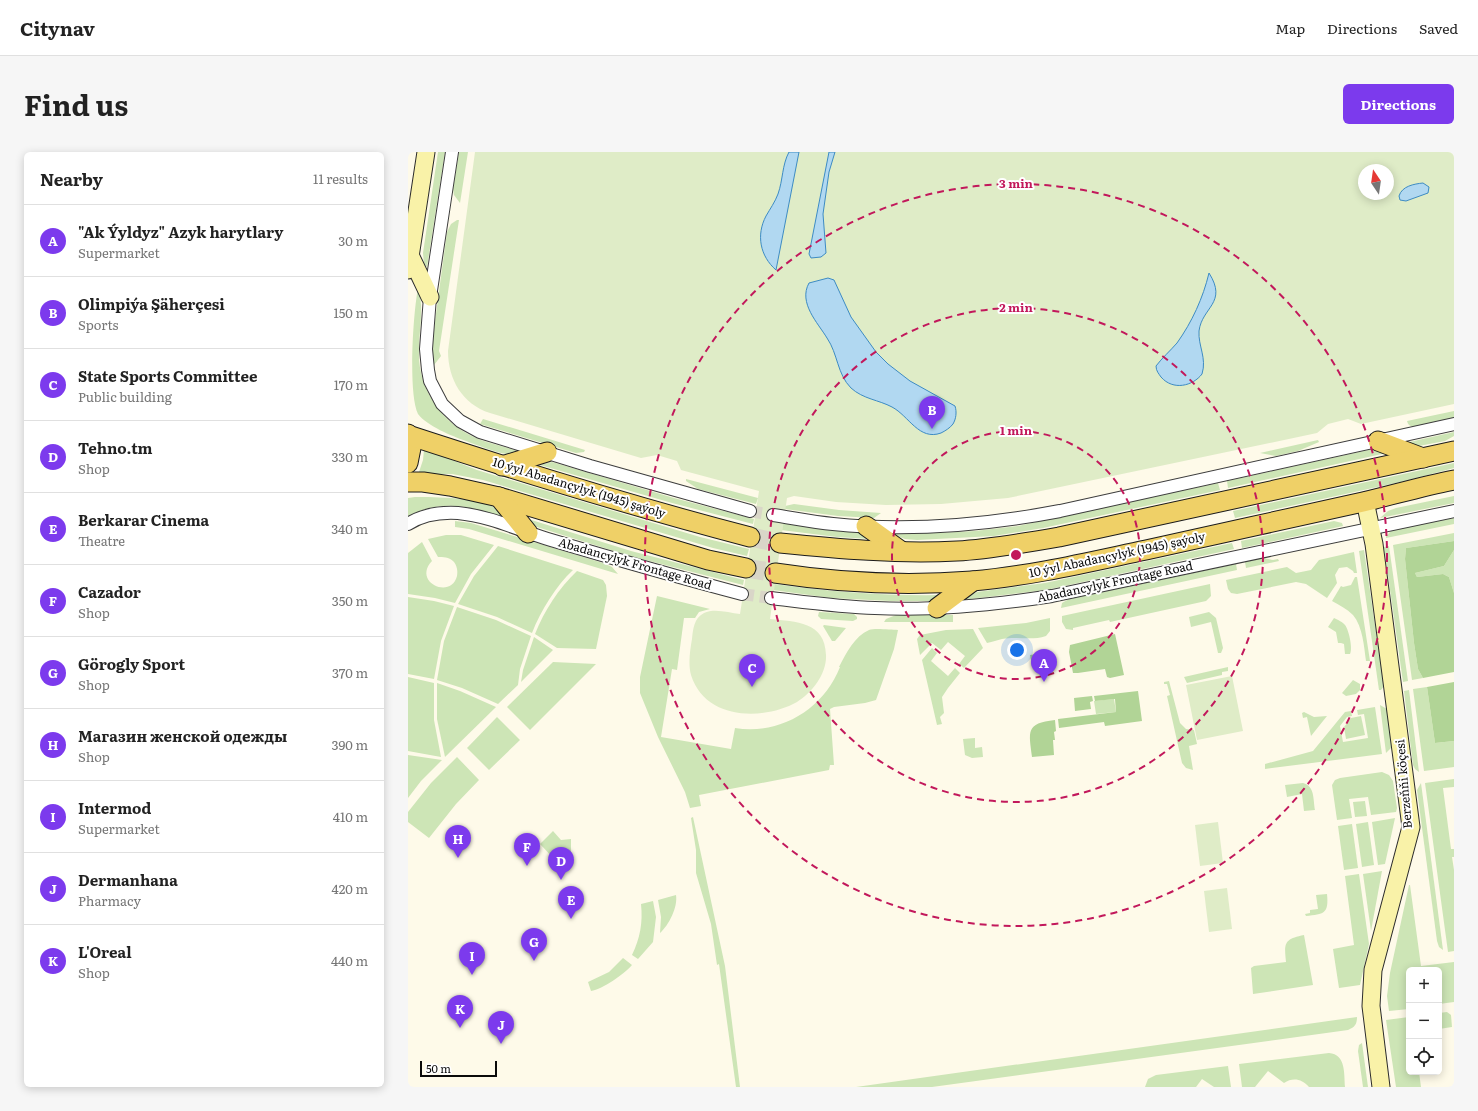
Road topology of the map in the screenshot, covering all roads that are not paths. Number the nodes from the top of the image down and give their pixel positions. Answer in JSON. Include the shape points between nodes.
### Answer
{"nodes":[{"id":1,"x":426,"y":152,"type":"edge"},
{"id":2,"x":452,"y":152,"type":"edge"},
{"id":3,"x":409,"y":263,"type":"edge"},
{"id":4,"x":430,"y":297,"type":"junction"},
{"id":5,"x":1454,"y":424,"type":"edge"},
{"id":6,"x":408,"y":435,"type":"edge"},
{"id":7,"x":1378,"y":441,"type":"junction"},
{"id":8,"x":1453,"y":451,"type":"edge"},
{"id":9,"x":547,"y":452,"type":"junction"},
{"id":10,"x":1423,"y":458,"type":"junction"},
{"id":11,"x":408,"y":463,"type":"edge"},
{"id":12,"x":502,"y":466,"type":"junction"},
{"id":13,"x":1453,"y":481,"type":"edge"},
{"id":14,"x":408,"y":482,"type":"edge"},
{"id":15,"x":499,"y":497,"type":"junction"},
{"id":16,"x":1365,"y":502,"type":"junction"},
{"id":17,"x":750,"y":511,"type":"tunnel mouth"},
{"id":18,"x":1454,"y":511,"type":"edge"},
{"id":19,"x":773,"y":515,"type":"tunnel mouth"},
{"id":20,"x":408,"y":524,"type":"edge"},
{"id":21,"x":866,"y":526,"type":"junction"},
{"id":22,"x":1371,"y":528,"type":"junction"},
{"id":23,"x":528,"y":533,"type":"junction"},
{"id":24,"x":750,"y":537,"type":"tunnel mouth"},
{"id":25,"x":780,"y":543,"type":"tunnel mouth"},
{"id":26,"x":901,"y":551,"type":"junction"},
{"id":27,"x":746,"y":568,"type":"tunnel mouth"},
{"id":28,"x":775,"y":573,"type":"tunnel mouth"},
{"id":29,"x":973,"y":581,"type":"junction"},
{"id":30,"x":742,"y":594,"type":"tunnel mouth"},
{"id":31,"x":771,"y":598,"type":"tunnel mouth"},
{"id":32,"x":938,"y":608,"type":"junction"},
{"id":33,"x":1380,"y":1087,"type":"edge"}],
"edges":[{"from":1,"to":3,"type":"street"},
{"from":2,"to":4,"type":"street"},
{"from":3,"to":4,"type":"street"},
{"from":4,"to":9,"type":"street","via":[[427,358],[430,381],[442,404],[470,428]]},
{"from":5,"to":7,"type":"street"},
{"from":6,"to":11,"type":"main road","via":[[411,448]]},
{"from":6,"to":12,"type":"main road","name":"10 ýyl Abadançylyk (1945) şaýoly"},
{"from":7,"to":10,"type":"main road"},
{"from":7,"to":21,"type":"street","via":[[1031,516],[951,525]]},
{"from":8,"to":10,"type":"main road"},
{"from":9,"to":12,"type":"main road"},
{"from":9,"to":17,"type":"street"},
{"from":10,"to":26,"type":"main road","via":[[1059,537],[957,551]]},
{"from":12,"to":24,"type":"main road","name":"10 ýyl Abadançylyk (1945) şaýoly"},
{"from":13,"to":16,"type":"main road","name":"10 ýyl Abadançylyk (1945) şaýoly"},
{"from":14,"to":15,"type":"main road","via":[[450,486]]},
{"from":15,"to":23,"type":"main road"},
{"from":15,"to":27,"type":"main road","via":[[708,560]]},
{"from":16,"to":22,"type":"street","name":"Berzeňňi köçesi"},
{"from":16,"to":29,"type":"main road","name":"10 ýyl Abadançylyk (1945) şaýoly","via":[[1043,572]]},
{"from":18,"to":22,"type":"street","name":"Abadancylyk Frontage Road"},
{"from":19,"to":21,"type":"street"},
{"from":20,"to":23,"type":"street","name":"Abadancylyk Frontage Road","via":[[436,514],[457,513],[486,519]]},
{"from":21,"to":26,"type":"main road"},
{"from":22,"to":32,"type":"street","name":"Abadancylyk Frontage Road","via":[[1052,596],[1010,603]]},
{"from":22,"to":33,"type":"street","name":"Berzeňňi köçesi","via":[[1410,827],[1373,970],[1371,1006]]},
{"from":23,"to":30,"type":"street","name":"Abadancylyk Frontage Road"},
{"from":25,"to":26,"type":"main road","via":[[836,549]]},
{"from":28,"to":29,"type":"main road","name":"10 ýyl Abadançylyk (1945) şaýoly","via":[[862,583]]},
{"from":29,"to":32,"type":"main road"},
{"from":31,"to":32,"type":"street","name":"Abadancylyk Frontage Road","via":[[875,608]]}]}
